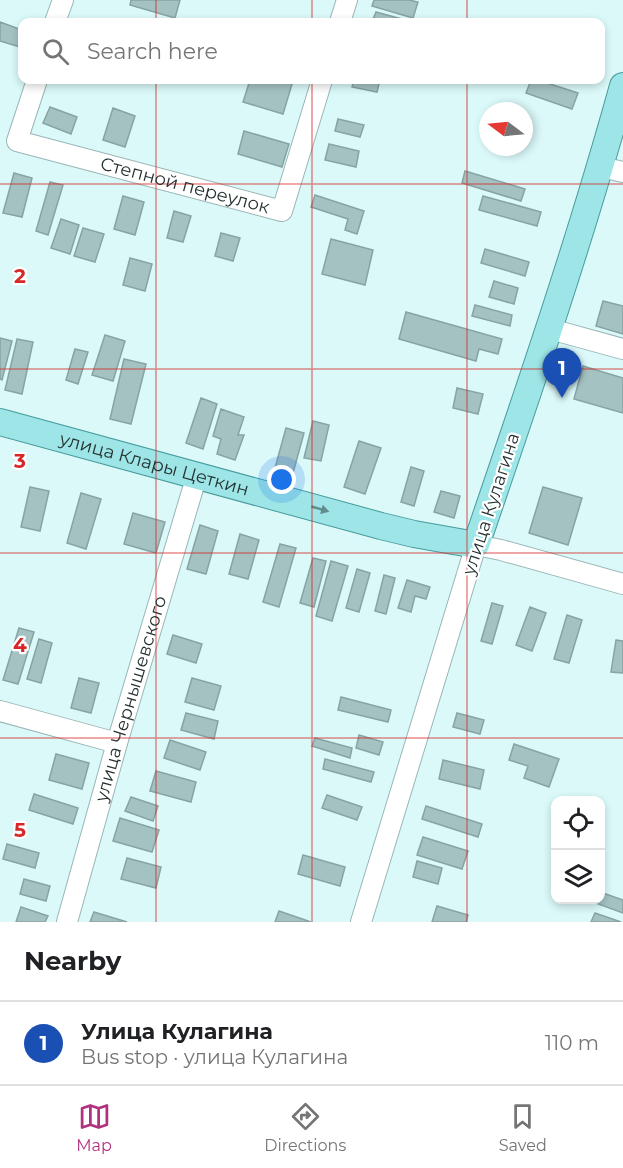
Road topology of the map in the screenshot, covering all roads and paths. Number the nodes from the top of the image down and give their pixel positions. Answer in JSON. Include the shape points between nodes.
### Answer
{"nodes":[{"id":1,"x":63,"y":0,"type":"edge"},
{"id":2,"x":347,"y":0,"type":"edge"},
{"id":3,"x":57,"y":18,"type":"edge"},
{"id":4,"x":341,"y":18,"type":"edge"},
{"id":5,"x":36,"y":84,"type":"edge"},
{"id":6,"x":321,"y":84,"type":"edge"},
{"id":7,"x":623,"y":86,"type":"edge"},
{"id":8,"x":612,"y":170,"type":"edge"},
{"id":9,"x":550,"y":329,"type":"junction"},
{"id":10,"x":623,"y":349,"type":"edge"},
{"id":11,"x":0,"y":422,"type":"edge"},
{"id":12,"x":197,"y":475,"type":"junction"},
{"id":13,"x":476,"y":545,"type":"junction"},
{"id":14,"x":623,"y":584,"type":"edge"},
{"id":15,"x":0,"y":711,"type":"edge"},
{"id":16,"x":117,"y":743,"type":"junction"},
{"id":17,"x":67,"y":922,"type":"edge"},
{"id":18,"x":361,"y":922,"type":"edge"}],
"edges":[{"from":1,"to":3,"type":"street"},
{"from":2,"to":4,"type":"street"},
{"from":5,"to":6,"type":"street","name":"Степной переулок","via":[[17,141],[282,211]]},
{"from":7,"to":8,"type":"main road","name":"улица Кулагина"},
{"from":8,"to":9,"type":"main road","name":"улица Кулагина"},
{"from":9,"to":10,"type":"street"},
{"from":9,"to":13,"type":"main road","name":"улица Кулагина"},
{"from":11,"to":12,"type":"main road","name":"улица Клары Цеткин"},
{"from":12,"to":13,"type":"main road","name":"улица Клары Цеткин","one_way":true,"via":[[381,526]]},
{"from":12,"to":16,"type":"street","name":"улица Чернышевского"},
{"from":13,"to":14,"type":"street","name":"улица Клары Цеткин"},
{"from":13,"to":18,"type":"street","name":"улица Кулагина"},
{"from":15,"to":16,"type":"street"},
{"from":16,"to":17,"type":"street","name":"улица Чернышевского"}]}
